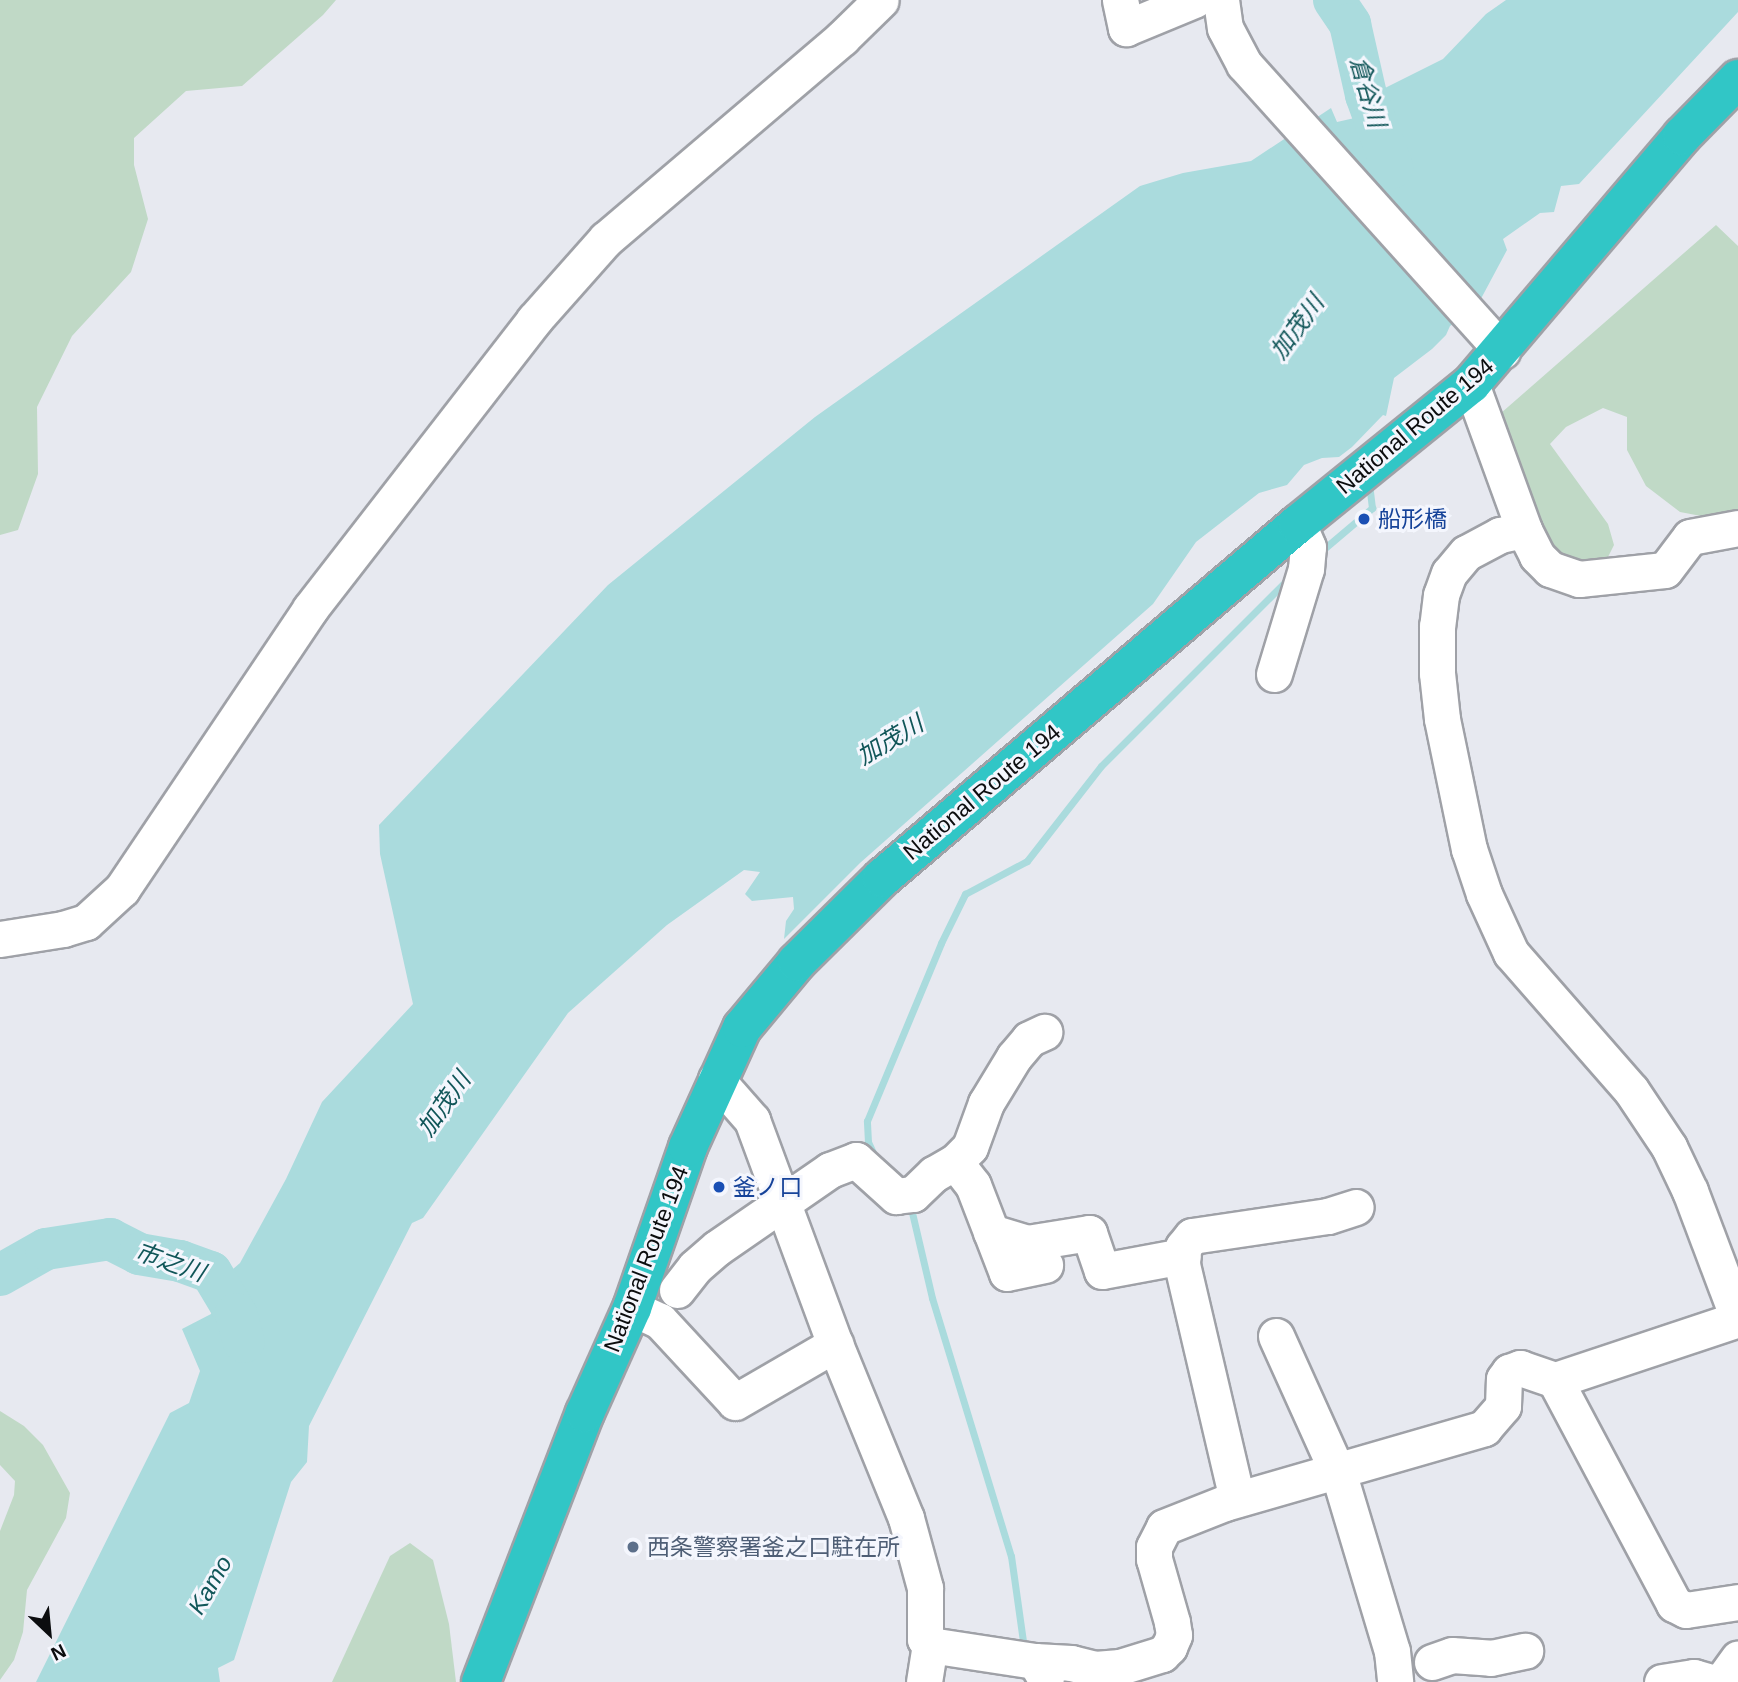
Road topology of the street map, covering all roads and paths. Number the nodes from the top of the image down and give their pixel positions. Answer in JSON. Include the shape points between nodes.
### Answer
{"nodes":[{"id":1,"x":881,"y":0,"type":"edge"},
{"id":2,"x":1120,"y":0,"type":"edge"},
{"id":3,"x":1194,"y":0,"type":"edge"},
{"id":4,"x":1222,"y":0,"type":"edge"},
{"id":5,"x":1738,"y":79,"type":"edge"},
{"id":6,"x":1495,"y":342,"type":"junction"},
{"id":7,"x":1471,"y":384,"type":"junction"},
{"id":8,"x":1298,"y":524,"type":"junction"},
{"id":9,"x":1738,"y":528,"type":"edge"},
{"id":10,"x":1524,"y":530,"type":"junction"},
{"id":11,"x":1273,"y":674,"type":"dead end"},
{"id":12,"x":0,"y":939,"type":"edge"},
{"id":13,"x":1044,"y":1032,"type":"dead end"},
{"id":14,"x":716,"y":1080,"type":"junction"},
{"id":15,"x":956,"y":1162,"type":"junction"},
{"id":16,"x":783,"y":1204,"type":"junction"},
{"id":17,"x":1356,"y":1207,"type":"dead end"},
{"id":18,"x":991,"y":1232,"type":"junction"},
{"id":19,"x":1183,"y":1256,"type":"junction"},
{"id":20,"x":1045,"y":1265,"type":"dead end"},
{"id":21,"x":677,"y":1290,"type":"dead end"},
{"id":22,"x":632,"y":1308,"type":"junction"},
{"id":23,"x":1738,"y":1318,"type":"edge"},
{"id":24,"x":1276,"y":1336,"type":"dead end"},
{"id":25,"x":835,"y":1344,"type":"junction"},
{"id":26,"x":1555,"y":1380,"type":"junction"},
{"id":27,"x":1337,"y":1469,"type":"junction"},
{"id":28,"x":1237,"y":1499,"type":"junction"},
{"id":29,"x":1738,"y":1602,"type":"edge"},
{"id":30,"x":930,"y":1645,"type":"junction"},
{"id":31,"x":1525,"y":1651,"type":"dead end"},
{"id":32,"x":1738,"y":1659,"type":"edge"},
{"id":33,"x":1393,"y":1666,"type":"edge"},
{"id":34,"x":1041,"y":1672,"type":"edge"},
{"id":35,"x":1434,"y":1672,"type":"edge"},
{"id":36,"x":481,"y":1682,"type":"edge"},
{"id":37,"x":924,"y":1682,"type":"edge"},
{"id":38,"x":1662,"y":1682,"type":"edge"},
{"id":39,"x":1711,"y":1682,"type":"edge"},
{"id":40,"x":1721,"y":1682,"type":"edge"}],
"edges":[{"from":1,"to":12,"type":"street","via":[[606,239],[534,320],[310,609],[122,889],[86,922]]},
{"from":2,"to":3,"type":"street","via":[[1126,28]]},
{"from":4,"to":6,"type":"street","via":[[1229,38],[1256,78]]},
{"from":5,"to":6,"type":"highway","name":"National Route 194"},
{"from":6,"to":7,"type":"highway","name":"National Route 194"},
{"from":7,"to":8,"type":"highway","name":"National Route 194"},
{"from":7,"to":10,"type":"street"},
{"from":8,"to":11,"type":"street","via":[[1308,547],[1306,569]]},
{"from":8,"to":14,"type":"highway","name":"National Route 194","via":[[881,878],[797,962],[742,1028]]},
{"from":9,"to":10,"type":"street","via":[[1690,537],[1665,569],[1579,579],[1550,569],[1537,556]]},
{"from":10,"to":23,"type":"street","via":[[1500,535],[1466,554],[1449,573],[1441,595],[1438,685],[1469,849],[1511,953],[1631,1090],[1669,1147]]},
{"from":13,"to":15,"type":"street","via":[[1029,1039],[1014,1057],[986,1103],[970,1146]]},
{"from":14,"to":16,"type":"street","via":[[752,1120]]},
{"from":14,"to":22,"type":"highway","name":"National Route 194"},
{"from":15,"to":16,"type":"street","via":[[934,1174],[913,1194],[895,1196],[856,1160],[830,1170]]},
{"from":15,"to":18,"type":"street","via":[[973,1185]]},
{"from":16,"to":21,"type":"street","via":[[717,1248]]},
{"from":16,"to":25,"type":"street"},
{"from":17,"to":19,"type":"street","via":[[1317,1218],[1192,1236],[1183,1247]]},
{"from":18,"to":19,"type":"street","via":[[1027,1243],[1089,1233],[1102,1271]]},
{"from":18,"to":20,"type":"street","via":[[1007,1273]]},
{"from":19,"to":28,"type":"street"},
{"from":22,"to":25,"type":"street","via":[[660,1321],[734,1402]]},
{"from":22,"to":36,"type":"highway","name":"National Route 194","via":[[585,1413]]},
{"from":23,"to":26,"type":"street"},
{"from":24,"to":27,"type":"street"},
{"from":25,"to":30,"type":"street","via":[[906,1518],[925,1588],[925,1639]]},
{"from":26,"to":27,"type":"street","via":[[1520,1368],[1509,1372],[1504,1379],[1503,1406],[1485,1428]]},
{"from":26,"to":29,"type":"street","via":[[1674,1604],[1686,1610]]},
{"from":27,"to":28,"type":"street"},
{"from":27,"to":33,"type":"street"},
{"from":28,"to":34,"type":"street","via":[[1192,1514],[1164,1527],[1159,1535],[1154,1559],[1174,1635],[1162,1654],[1120,1667],[1095,1669],[1071,1663]]},
{"from":30,"to":34,"type":"street"},
{"from":30,"to":37,"type":"street"},
{"from":31,"to":35,"type":"street","via":[[1491,1658],[1452,1655]]},
{"from":32,"to":40,"type":"street"},
{"from":33,"to":35,"type":"street","via":[[1413,1645]]},
{"from":38,"to":39,"type":"street","via":[[1694,1677]]}]}
